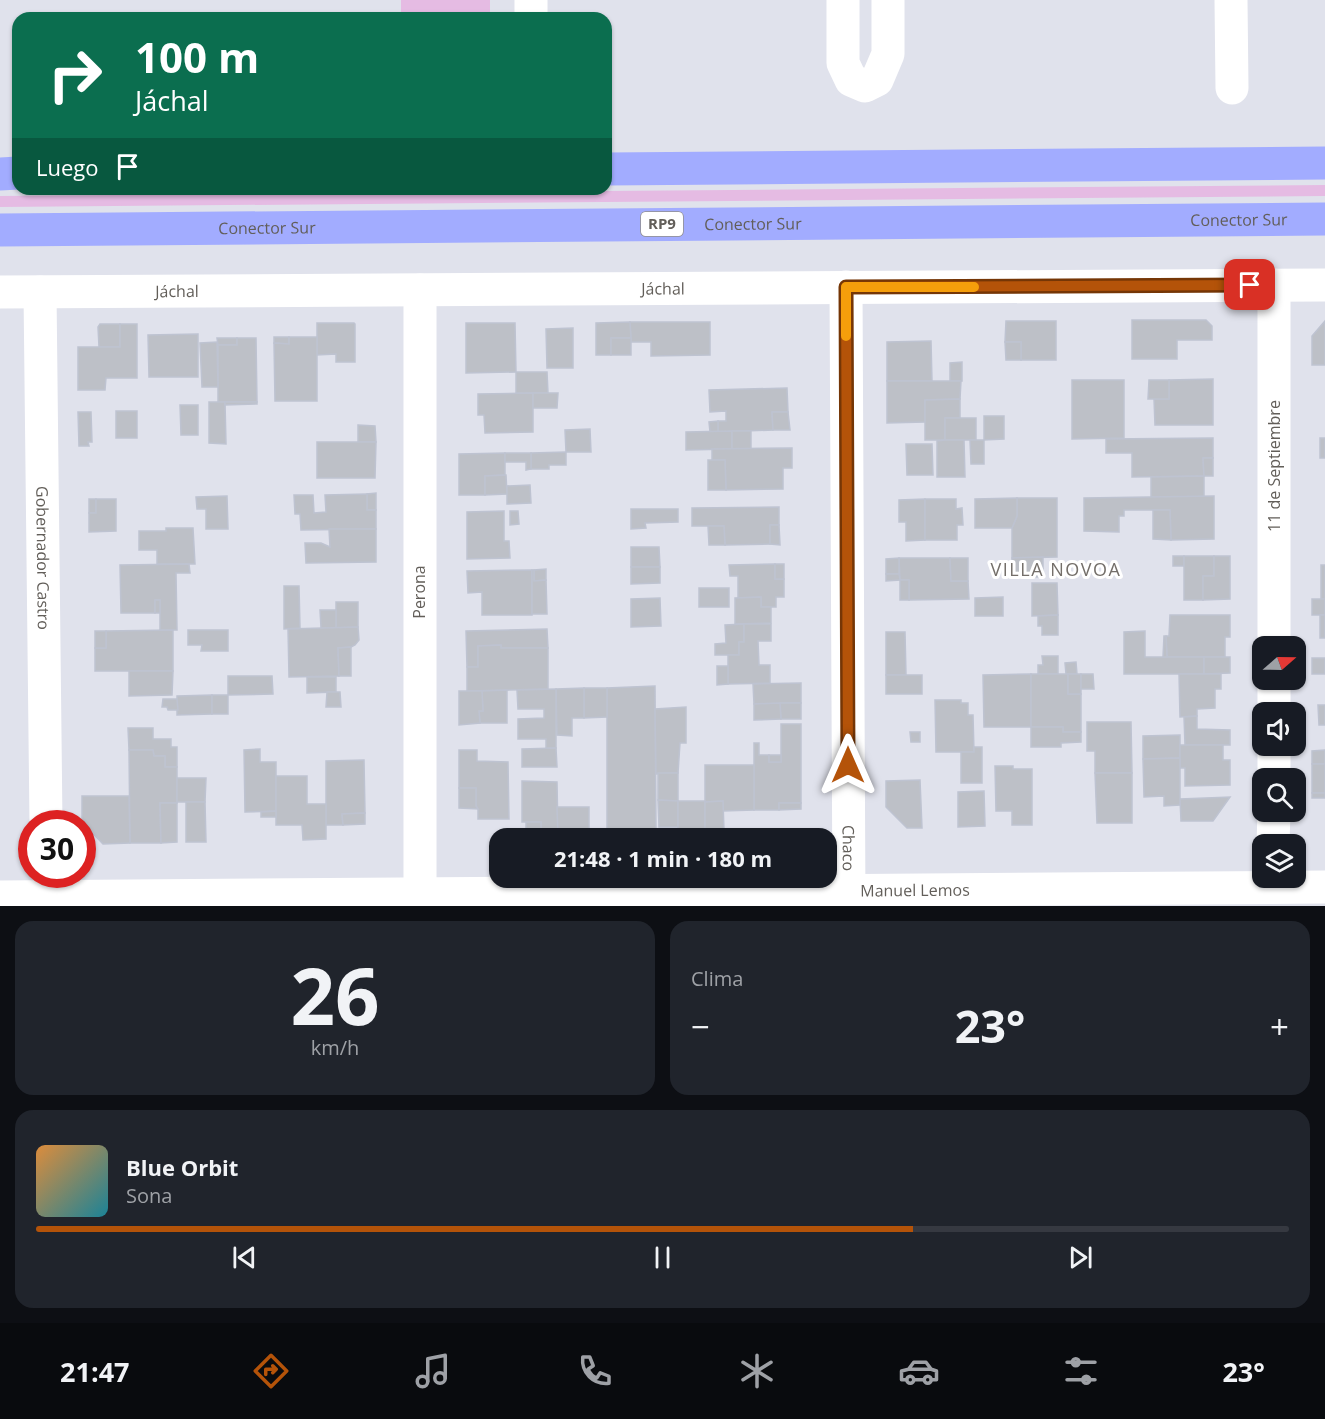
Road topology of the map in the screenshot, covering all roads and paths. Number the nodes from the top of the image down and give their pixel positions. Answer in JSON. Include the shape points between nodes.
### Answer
{"nodes":[{"id":1,"x":843,"y":0,"type":"edge"},
{"id":2,"x":888,"y":0,"type":"edge"},
{"id":3,"x":1231,"y":0,"type":"edge"},
{"id":4,"x":1232,"y":88,"type":"dead end"},
{"id":5,"x":1325,"y":163,"type":"edge"},
{"id":6,"x":612,"y":169,"type":"edge"},
{"id":7,"x":1325,"y":219,"type":"edge"},
{"id":8,"x":0,"y":230,"type":"edge"},
{"id":9,"x":1274,"y":285,"type":"junction"},
{"id":10,"x":1325,"y":285,"type":"edge"},
{"id":11,"x":846,"y":287,"type":"junction"},
{"id":12,"x":420,"y":290,"type":"junction"},
{"id":13,"x":0,"y":292,"type":"edge"},
{"id":14,"x":40,"y":292,"type":"junction"},
{"id":15,"x":1274,"y":636,"type":"edge"},
{"id":16,"x":46,"y":810,"type":"edge"},
{"id":17,"x":1252,"y":883,"type":"edge"},
{"id":18,"x":1306,"y":885,"type":"edge"},
{"id":19,"x":1325,"y":886,"type":"edge"},
{"id":20,"x":96,"y":887,"type":"edge"},
{"id":21,"x":38,"y":888,"type":"edge"},
{"id":22,"x":420,"y":894,"type":"junction"},
{"id":23,"x":0,"y":897,"type":"edge"},
{"id":24,"x":849,"y":898,"type":"edge"},
{"id":25,"x":474,"y":900,"type":"edge"}],
"edges":[{"from":1,"to":2,"type":"street","via":[[843,63],[851,80],[865,86],[877,80],[888,54]]},
{"from":3,"to":4,"type":"street"},
{"from":5,"to":6,"type":"main road"},
{"from":7,"to":8,"type":"main road","name":"Conector Sur","number":"RP9"},
{"from":9,"to":10,"type":"street","name":"Jáchal"},
{"from":9,"to":11,"type":"street","name":"Jáchal"},
{"from":9,"to":15,"type":"street","name":"11 de Septiembre"},
{"from":11,"to":12,"type":"street","name":"Jáchal"},
{"from":11,"to":24,"type":"street","name":"Chaco"},
{"from":12,"to":14,"type":"street","name":"Jáchal"},
{"from":12,"to":22,"type":"street","name":"Perona"},
{"from":13,"to":14,"type":"street","name":"Jáchal"},
{"from":14,"to":16,"type":"street","name":"Gobernador Castro"},
{"from":17,"to":24,"type":"street","name":"Manuel Lemos"},
{"from":18,"to":19,"type":"street","name":"Manuel Lemos"},
{"from":20,"to":22,"type":"street","name":"Manuel Lemos"},
{"from":21,"to":23,"type":"street","name":"Manuel Lemos"},
{"from":22,"to":25,"type":"street","name":"Manuel Lemos"},
{"from":24,"to":25,"type":"street","name":"Manuel Lemos"}]}
